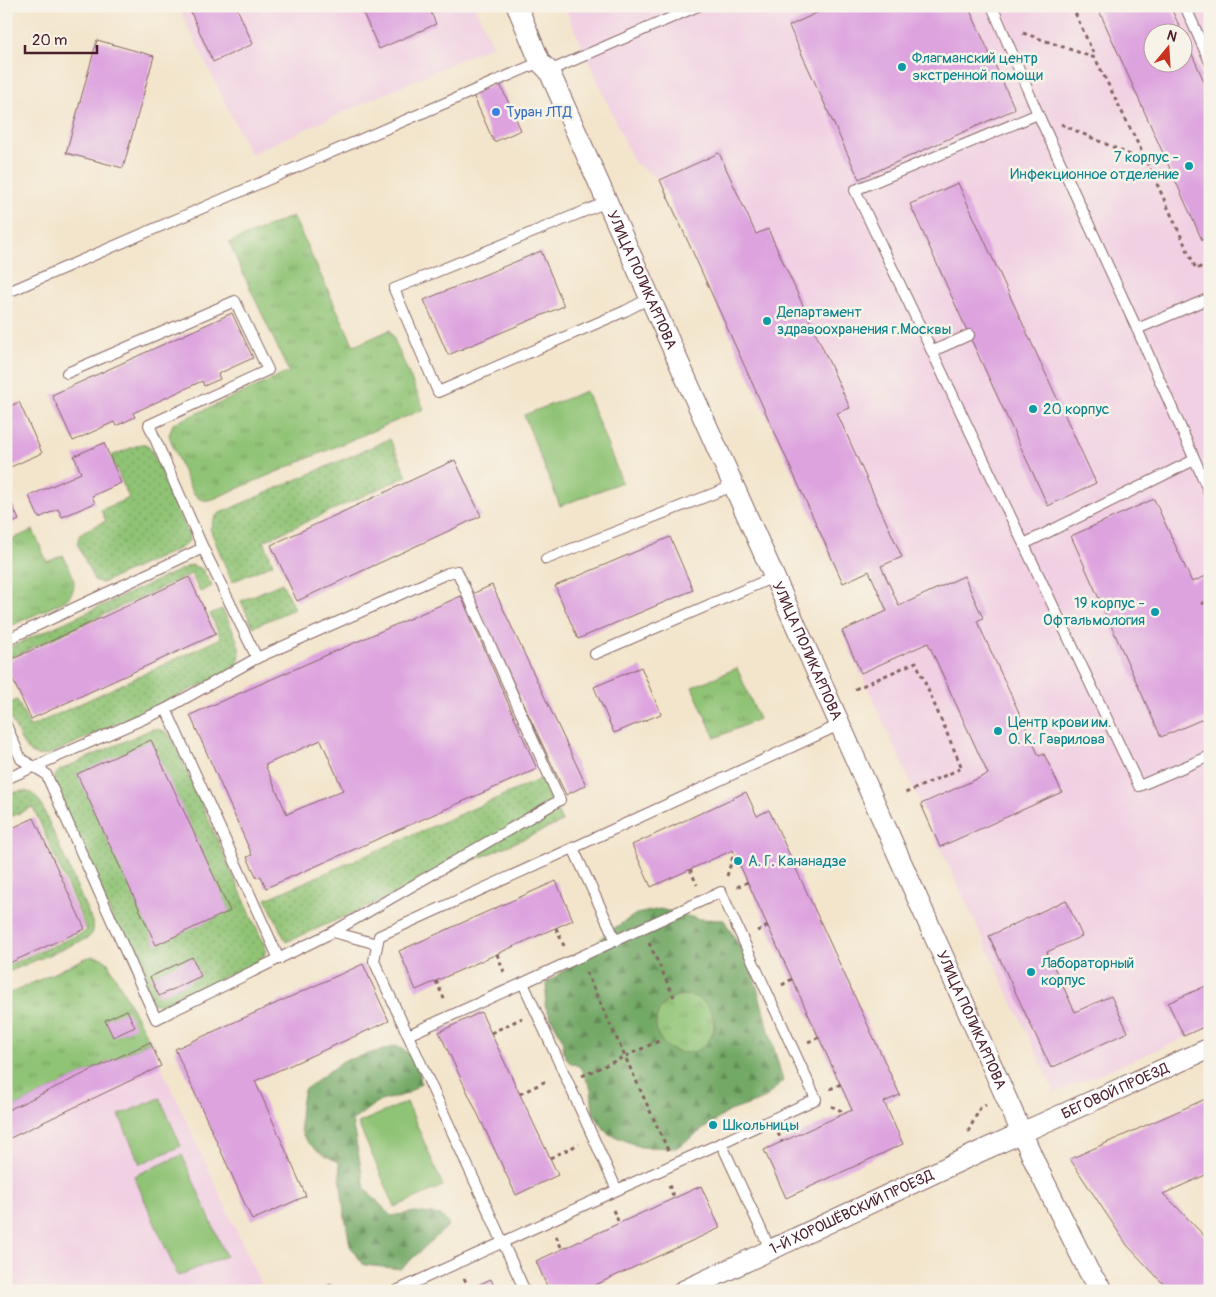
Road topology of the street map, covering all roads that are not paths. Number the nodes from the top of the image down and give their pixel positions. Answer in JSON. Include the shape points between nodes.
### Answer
{"nodes":[{"id":1,"x":518,"y":6,"type":"edge"},
{"id":2,"x":698,"y":6,"type":"edge"},
{"id":3,"x":992,"y":6,"type":"edge"},
{"id":4,"x":1185,"y":6,"type":"edge"},
{"id":5,"x":1210,"y":62,"type":"edge"},
{"id":6,"x":544,"y":66,"type":"junction"},
{"id":7,"x":1038,"y":114,"type":"junction"},
{"id":8,"x":607,"y":202,"type":"junction"},
{"id":9,"x":6,"y":293,"type":"edge"},
{"id":10,"x":650,"y":298,"type":"junction"},
{"id":11,"x":1210,"y":298,"type":"edge"},
{"id":12,"x":1137,"y":329,"type":"junction"},
{"id":13,"x":969,"y":335,"type":"dead end"},
{"id":14,"x":933,"y":351,"type":"junction"},
{"id":15,"x":67,"y":373,"type":"dead end"},
{"id":16,"x":1194,"y":460,"type":"junction"},
{"id":17,"x":733,"y":486,"type":"junction"},
{"id":18,"x":1210,"y":494,"type":"edge"},
{"id":19,"x":1024,"y":544,"type":"junction"},
{"id":20,"x":203,"y":548,"type":"junction"},
{"id":21,"x":546,"y":559,"type":"dead end"},
{"id":22,"x":774,"y":577,"type":"junction"},
{"id":23,"x":6,"y":640,"type":"edge"},
{"id":24,"x":595,"y":654,"type":"dead end"},
{"id":25,"x":257,"y":658,"type":"junction"},
{"id":26,"x":166,"y":709,"type":"junction"},
{"id":27,"x":6,"y":725,"type":"edge"},
{"id":28,"x":839,"y":725,"type":"junction"},
{"id":29,"x":1210,"y":756,"type":"edge"},
{"id":30,"x":33,"y":766,"type":"junction"},
{"id":31,"x":6,"y":779,"type":"edge"},
{"id":32,"x":573,"y":848,"type":"junction"},
{"id":33,"x":333,"y":932,"type":"junction"},
{"id":34,"x":616,"y":941,"type":"junction"},
{"id":35,"x":377,"y":944,"type":"junction"},
{"id":36,"x":279,"y":959,"type":"junction"},
{"id":37,"x":523,"y":983,"type":"junction"},
{"id":38,"x":408,"y":1035,"type":"junction"},
{"id":39,"x":1210,"y":1048,"type":"edge"},
{"id":40,"x":1021,"y":1133,"type":"junction"},
{"id":41,"x":721,"y":1143,"type":"junction"},
{"id":42,"x":617,"y":1190,"type":"junction"},
{"id":43,"x":502,"y":1242,"type":"junction"},
{"id":44,"x":770,"y":1249,"type":"junction"},
{"id":45,"x":396,"y":1291,"type":"edge"},
{"id":46,"x":525,"y":1291,"type":"edge"},
{"id":47,"x":683,"y":1291,"type":"edge"},
{"id":48,"x":1104,"y":1291,"type":"edge"}],
"edges":[{"from":1,"to":6,"type":"street","name":"УЛИЦА ПОЛИКАРПОВА"},
{"from":2,"to":6,"type":"lane"},
{"from":3,"to":7,"type":"lane"},
{"from":4,"to":5,"type":"lane"},
{"from":6,"to":8,"type":"street","name":"УЛИЦА ПОЛИКАРПОВА"},
{"from":6,"to":9,"type":"lane"},
{"from":7,"to":12,"type":"lane"},
{"from":7,"to":14,"type":"lane","via":[[855,190]]},
{"from":8,"to":10,"type":"street","name":"УЛИЦА ПОЛИКАРПОВА"},
{"from":8,"to":10,"type":"lane","via":[[394,289],[438,392]]},
{"from":10,"to":17,"type":"street","name":"УЛИЦА ПОЛИКАРПОВА"},
{"from":11,"to":12,"type":"lane"},
{"from":12,"to":16,"type":"lane"},
{"from":13,"to":14,"type":"lane"},
{"from":14,"to":19,"type":"lane"},
{"from":15,"to":20,"type":"lane","via":[[235,301],[268,370],[149,425]]},
{"from":16,"to":18,"type":"lane"},
{"from":16,"to":19,"type":"lane"},
{"from":17,"to":21,"type":"lane"},
{"from":17,"to":22,"type":"street","name":"УЛИЦА ПОЛИКАРПОВА"},
{"from":19,"to":29,"type":"lane","via":[[1140,786]]},
{"from":20,"to":23,"type":"lane"},
{"from":20,"to":25,"type":"lane"},
{"from":22,"to":24,"type":"lane"},
{"from":22,"to":28,"type":"street","name":"УЛИЦА ПОЛИКАРПОВА"},
{"from":25,"to":26,"type":"lane"},
{"from":25,"to":33,"type":"lane","via":[[457,571],[560,800]]},
{"from":26,"to":30,"type":"lane"},
{"from":26,"to":36,"type":"lane"},
{"from":27,"to":30,"type":"lane","via":[[21,759]]},
{"from":28,"to":32,"type":"lane"},
{"from":28,"to":40,"type":"street","name":"УЛИЦА ПОЛИКАРПОВА"},
{"from":30,"to":31,"type":"lane"},
{"from":30,"to":36,"type":"lane","via":[[46,774],[156,1019]]},
{"from":32,"to":34,"type":"lane"},
{"from":32,"to":35,"type":"lane","via":[[379,936]]},
{"from":33,"to":35,"type":"lane"},
{"from":33,"to":36,"type":"lane"},
{"from":34,"to":37,"type":"lane"},
{"from":34,"to":41,"type":"lane","via":[[721,892],[816,1099]]},
{"from":35,"to":38,"type":"lane","via":[[374,961]]},
{"from":37,"to":38,"type":"lane"},
{"from":37,"to":42,"type":"lane"},
{"from":38,"to":43,"type":"lane"},
{"from":39,"to":40,"type":"street","name":"БЕГОВОЙ ПРОЕЗД"},
{"from":40,"to":44,"type":"street","name":"1-Й ХОРОШЁВСКИЙ ПРОЕЗД"},
{"from":40,"to":48,"type":"street","name":"УЛИЦА ПОЛИКАРПОВА","via":[[1089,1272]]},
{"from":41,"to":42,"type":"lane"},
{"from":41,"to":44,"type":"lane"},
{"from":42,"to":43,"type":"lane"},
{"from":43,"to":45,"type":"lane"},
{"from":43,"to":46,"type":"lane"},
{"from":44,"to":47,"type":"street","name":"1-Й ХОРОШЁВСКИЙ ПРОЕЗД"}]}
